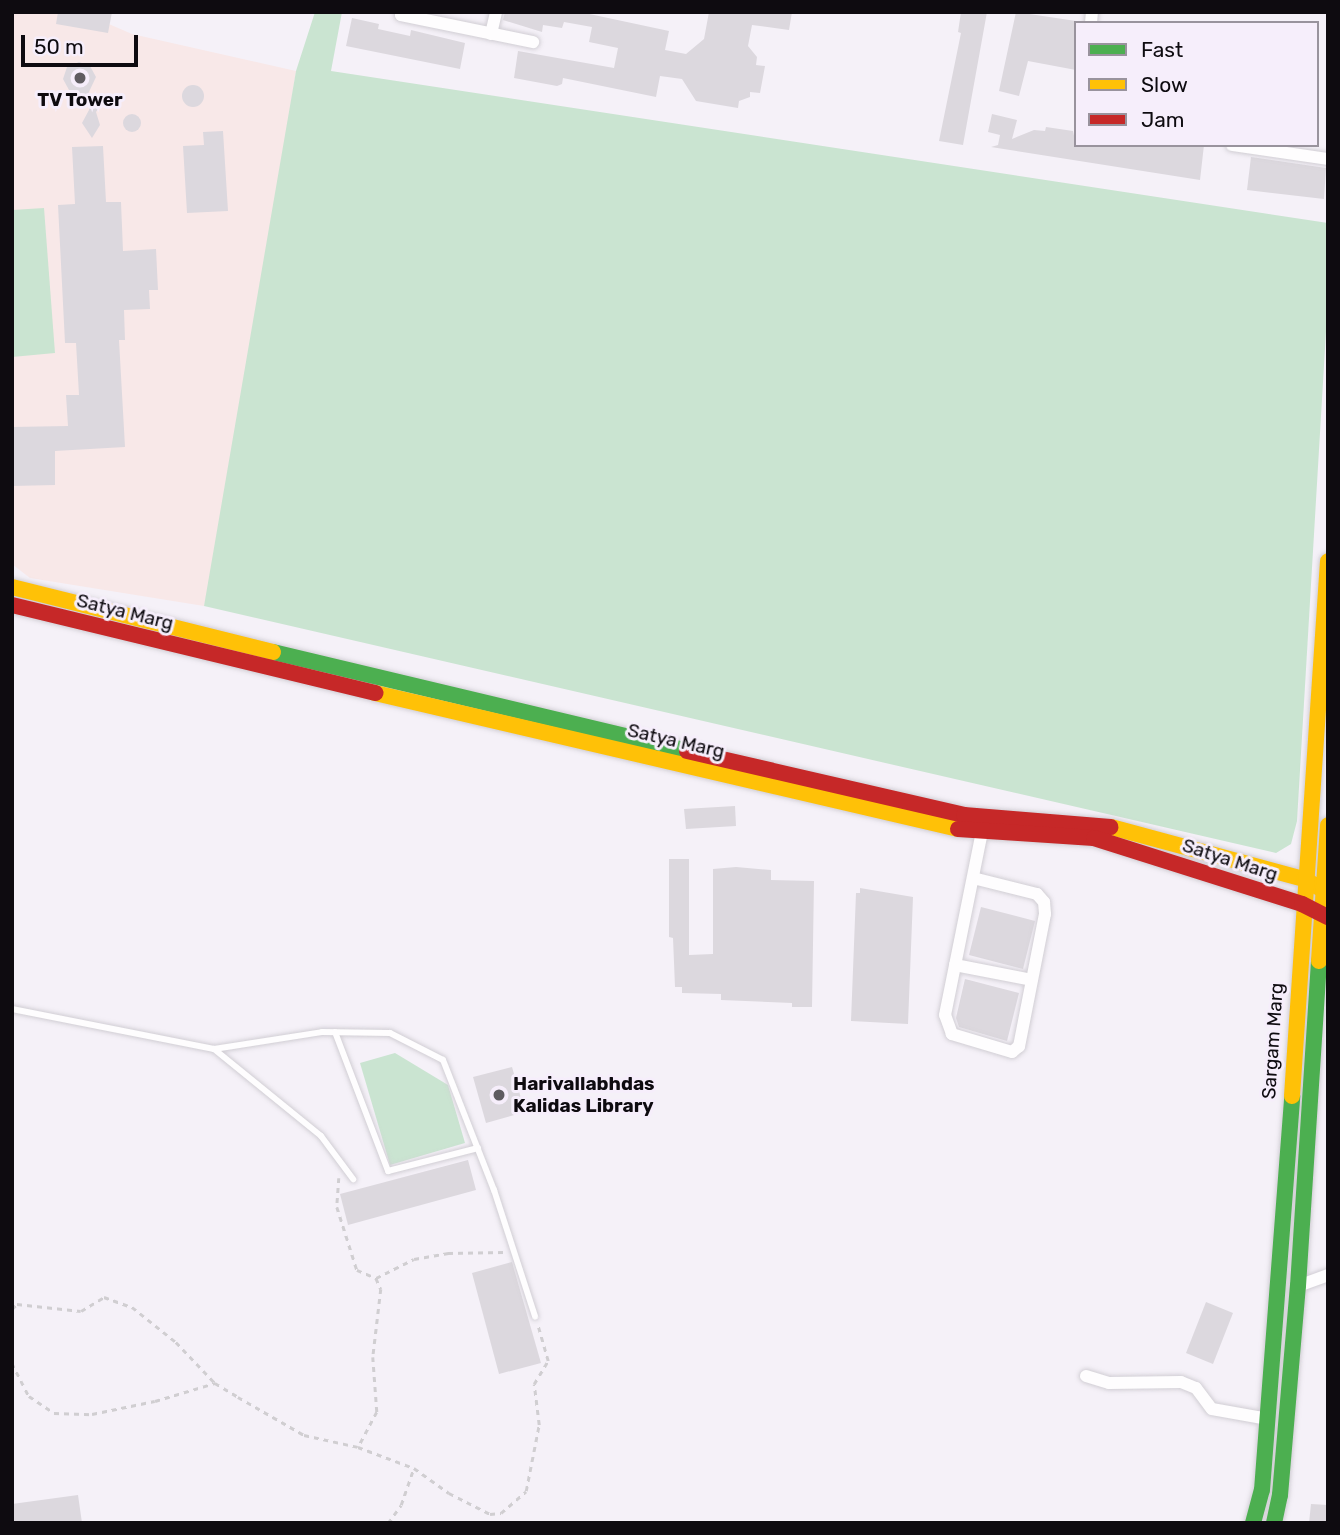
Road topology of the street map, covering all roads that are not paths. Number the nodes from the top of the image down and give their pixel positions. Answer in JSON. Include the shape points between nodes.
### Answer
{"nodes":[{"id":1,"x":401,"y":12,"type":"edge"},
{"id":2,"x":496,"y":12,"type":"edge"},
{"id":3,"x":491,"y":34,"type":"junction"},
{"id":4,"x":533,"y":42,"type":"dead end"},
{"id":5,"x":1246,"y":147,"type":"edge"},
{"id":6,"x":1328,"y":159,"type":"edge"},
{"id":7,"x":1328,"y":561,"type":"edge"},
{"id":8,"x":12,"y":587,"type":"edge"},
{"id":9,"x":12,"y":605,"type":"edge"},
{"id":10,"x":859,"y":797,"type":"junction"},
{"id":11,"x":1328,"y":825,"type":"edge"},
{"id":12,"x":982,"y":831,"type":"junction"},
{"id":13,"x":973,"y":878,"type":"junction"},
{"id":14,"x":1304,"y":879,"type":"junction"},
{"id":15,"x":1325,"y":892,"type":"edge"},
{"id":16,"x":1302,"y":904,"type":"junction"},
{"id":17,"x":1324,"y":917,"type":"edge"},
{"id":18,"x":955,"y":965,"type":"junction"},
{"id":19,"x":1032,"y":980,"type":"junction"},
{"id":20,"x":12,"y":1009,"type":"edge"},
{"id":21,"x":335,"y":1032,"type":"junction"},
{"id":22,"x":214,"y":1049,"type":"junction"},
{"id":23,"x":478,"y":1148,"type":"junction"},
{"id":24,"x":354,"y":1180,"type":"dead end"},
{"id":25,"x":1328,"y":1275,"type":"edge"},
{"id":26,"x":1298,"y":1286,"type":"junction"},
{"id":27,"x":535,"y":1315,"type":"road end"},
{"id":28,"x":1086,"y":1376,"type":"dead end"},
{"id":29,"x":1268,"y":1419,"type":"junction"},
{"id":30,"x":1253,"y":1523,"type":"edge"},
{"id":31,"x":1274,"y":1523,"type":"edge"}],
"edges":[{"from":1,"to":3,"type":"street"},
{"from":2,"to":3,"type":"street"},
{"from":3,"to":4,"type":"street"},
{"from":5,"to":6,"type":"street"},
{"from":7,"to":14,"type":"main road","name":"Sargam Marg"},
{"from":8,"to":10,"type":"main road","name":"Satya Marg"},
{"from":9,"to":10,"type":"main road","name":"Satya Marg","via":[[427,706]]},
{"from":10,"to":12,"type":"main road","name":"Satya Marg","via":[[953,829]]},
{"from":10,"to":14,"type":"main road","name":"Satya Marg","via":[[964,815],[1116,827]]},
{"from":11,"to":15,"type":"main road","name":"Sargam Marg"},
{"from":12,"to":13,"type":"street"},
{"from":12,"to":16,"type":"main road","name":"Satya Marg","via":[[1094,838]]},
{"from":13,"to":18,"type":"street"},
{"from":13,"to":19,"type":"street","via":[[1037,894],[1044,902]]},
{"from":14,"to":15,"type":"main road","name":"Satya Marg"},
{"from":14,"to":16,"type":"main road","name":"Sargam Marg"},
{"from":15,"to":17,"type":"main road","name":"Sargam Marg"},
{"from":16,"to":17,"type":"main road","name":"Satya Marg"},
{"from":16,"to":29,"type":"main road","name":"Sargam Marg"},
{"from":17,"to":26,"type":"main road","name":"Sargam Marg"},
{"from":18,"to":19,"type":"street"},
{"from":18,"to":19,"type":"street","via":[[945,1014],[952,1034],[1012,1052],[1019,1046]]},
{"from":20,"to":22,"type":"lane"},
{"from":21,"to":22,"type":"lane"},
{"from":21,"to":23,"type":"lane","via":[[390,1033],[443,1060]]},
{"from":21,"to":23,"type":"lane","via":[[388,1171]]},
{"from":22,"to":24,"type":"lane","via":[[321,1136]]},
{"from":23,"to":27,"type":"lane"},
{"from":25,"to":26,"type":"street"},
{"from":26,"to":31,"type":"main road","name":"Sargam Marg"},
{"from":28,"to":29,"type":"street","via":[[1109,1383],[1181,1382],[1196,1388],[1212,1409]]},
{"from":29,"to":30,"type":"main road","name":"Sargam Marg","via":[[1262,1490]]}]}
